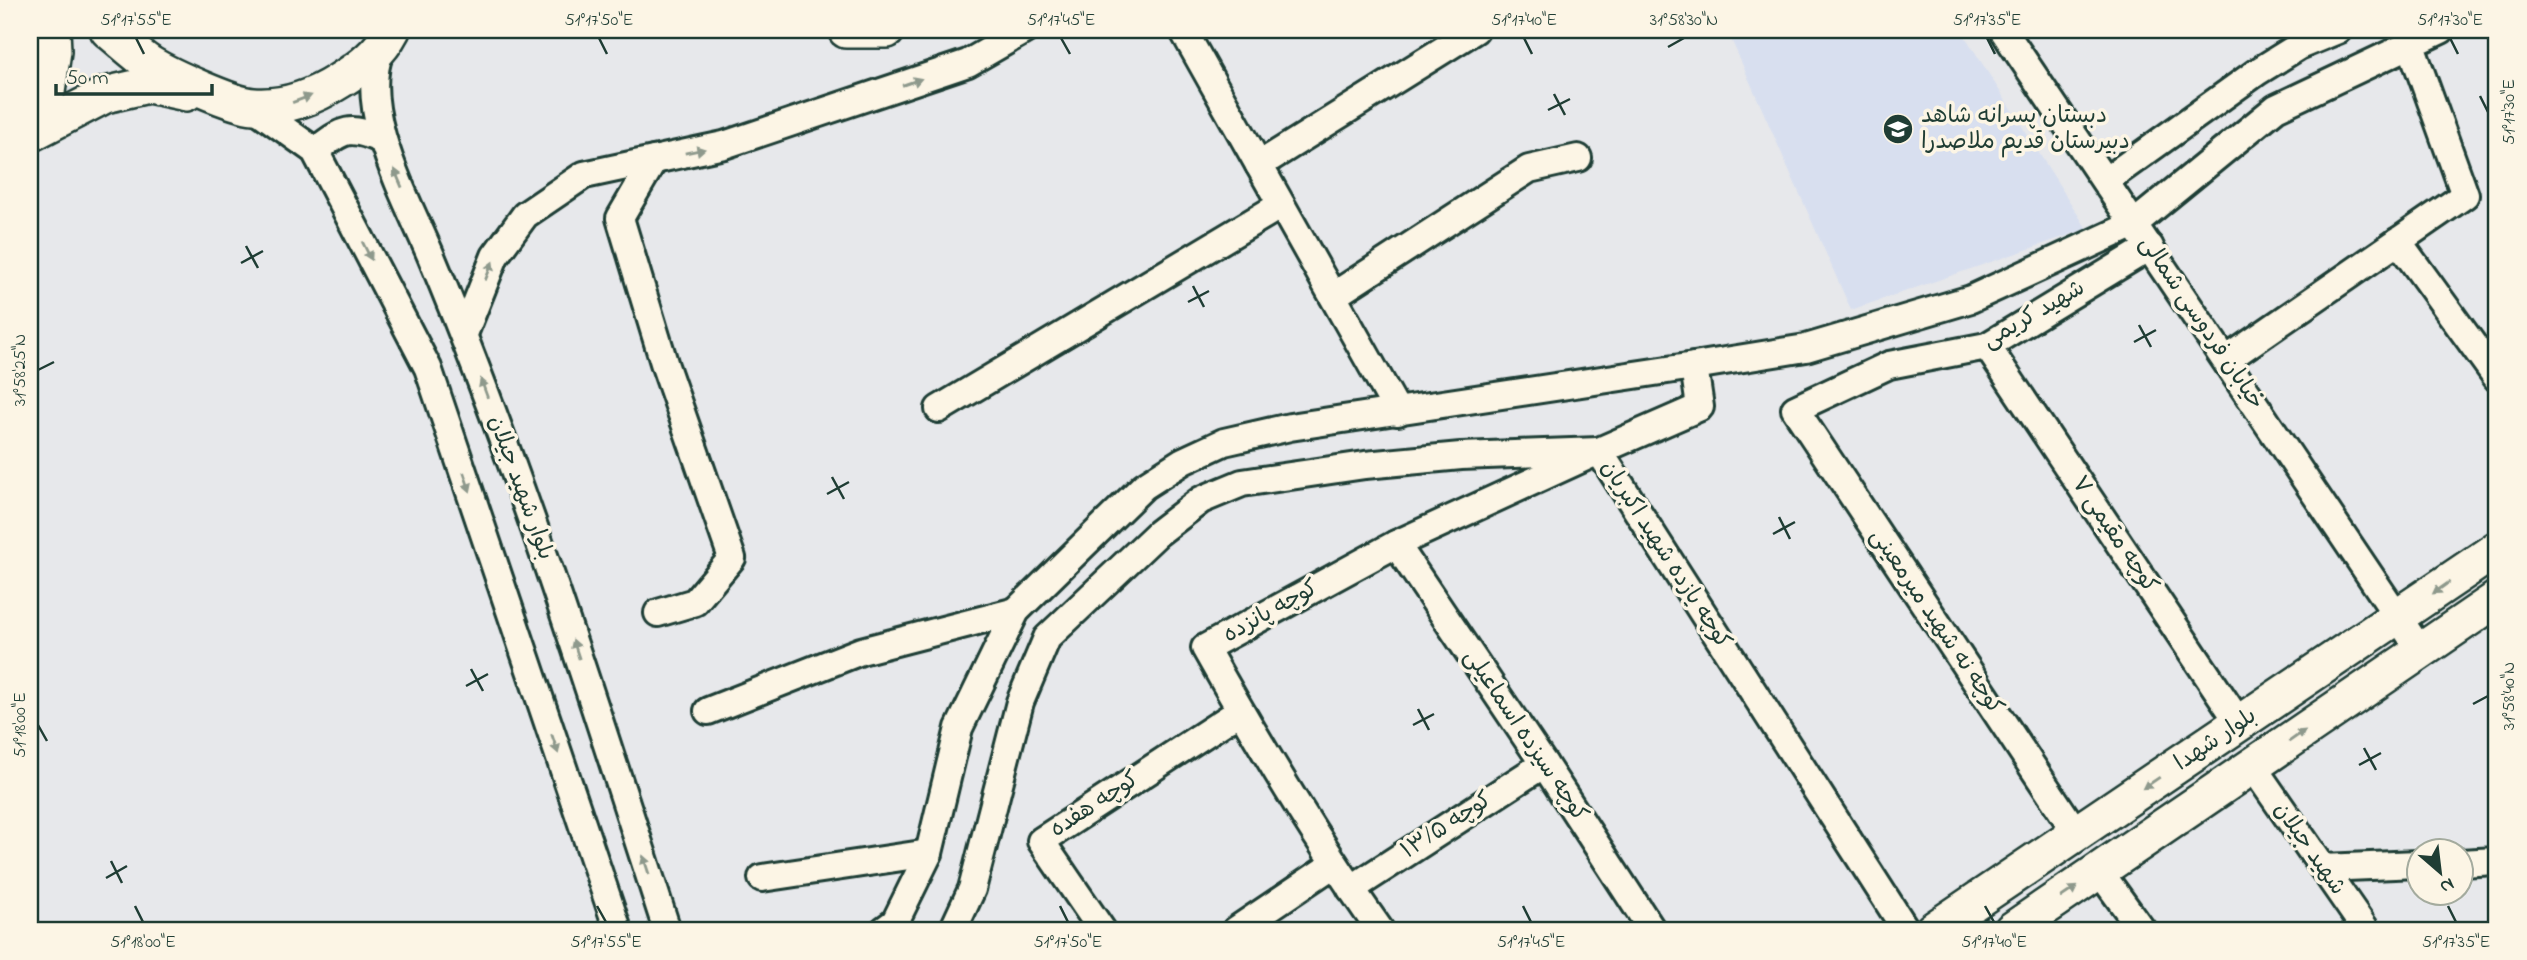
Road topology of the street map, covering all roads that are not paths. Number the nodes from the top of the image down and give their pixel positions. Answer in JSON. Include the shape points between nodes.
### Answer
{"nodes":[{"id":1,"x":52,"y":30,"type":"edge"},
{"id":2,"x":108,"y":30,"type":"edge"},
{"id":3,"x":846,"y":30,"type":"edge"},
{"id":4,"x":887,"y":30,"type":"edge"},
{"id":5,"x":1025,"y":30,"type":"edge"},
{"id":6,"x":1183,"y":30,"type":"edge"},
{"id":7,"x":1475,"y":30,"type":"edge"},
{"id":8,"x":2003,"y":30,"type":"edge"},
{"id":9,"x":2338,"y":30,"type":"edge"},
{"id":10,"x":2441,"y":30,"type":"edge"},
{"id":11,"x":2296,"y":38,"type":"edge"},
{"id":12,"x":386,"y":40,"type":"edge"},
{"id":13,"x":2410,"y":43,"type":"junction"},
{"id":14,"x":252,"y":106,"type":"junction"},
{"id":15,"x":30,"y":128,"type":"edge"},
{"id":16,"x":30,"y":134,"type":"edge"},
{"id":17,"x":383,"y":140,"type":"junction"},
{"id":18,"x":315,"y":150,"type":"junction"},
{"id":19,"x":1578,"y":158,"type":"dead end"},
{"id":20,"x":654,"y":160,"type":"junction"},
{"id":21,"x":1259,"y":165,"type":"junction"},
{"id":22,"x":2105,"y":181,"type":"junction"},
{"id":23,"x":1282,"y":205,"type":"junction"},
{"id":24,"x":2134,"y":224,"type":"junction"},
{"id":25,"x":2398,"y":241,"type":"junction"},
{"id":26,"x":2150,"y":247,"type":"junction"},
{"id":27,"x":1333,"y":296,"type":"junction"},
{"id":28,"x":464,"y":334,"type":"junction"},
{"id":29,"x":1987,"y":346,"type":"junction"},
{"id":30,"x":2226,"y":360,"type":"junction"},
{"id":31,"x":1694,"y":366,"type":"junction"},
{"id":32,"x":2497,"y":378,"type":"edge"},
{"id":33,"x":939,"y":409,"type":"dead end"},
{"id":34,"x":1795,"y":409,"type":"joint"},
{"id":35,"x":1398,"y":412,"type":"junction"},
{"id":36,"x":1599,"y":451,"type":"junction"},
{"id":37,"x":1396,"y":544,"type":"junction"},
{"id":38,"x":2497,"y":549,"type":"edge"},
{"id":39,"x":2497,"y":600,"type":"edge"},
{"id":40,"x":1016,"y":611,"type":"junction"},
{"id":41,"x":658,"y":613,"type":"dead end"},
{"id":42,"x":2399,"y":617,"type":"junction"},
{"id":43,"x":2420,"y":650,"type":"junction"},
{"id":44,"x":1240,"y":710,"type":"junction"},
{"id":45,"x":708,"y":711,"type":"dead end"},
{"id":46,"x":2240,"y":724,"type":"junction"},
{"id":47,"x":1544,"y":764,"type":"junction"},
{"id":48,"x":2253,"y":767,"type":"junction"},
{"id":49,"x":2077,"y":834,"type":"junction"},
{"id":50,"x":929,"y":853,"type":"junction"},
{"id":51,"x":2497,"y":861,"type":"edge"},
{"id":52,"x":2474,"y":862,"type":"edge"},
{"id":53,"x":1334,"y":864,"type":"junction"},
{"id":54,"x":2404,"y":865,"type":"edge"},
{"id":55,"x":2323,"y":868,"type":"junction"},
{"id":56,"x":2099,"y":872,"type":"junction"},
{"id":57,"x":762,"y":878,"type":"dead end"},
{"id":58,"x":1351,"y":889,"type":"junction"},
{"id":59,"x":618,"y":930,"type":"edge"},
{"id":60,"x":667,"y":930,"type":"edge"},
{"id":61,"x":884,"y":930,"type":"edge"},
{"id":62,"x":953,"y":930,"type":"edge"},
{"id":63,"x":1102,"y":930,"type":"edge"},
{"id":64,"x":1236,"y":930,"type":"edge"},
{"id":65,"x":1380,"y":930,"type":"edge"},
{"id":66,"x":1652,"y":930,"type":"edge"},
{"id":67,"x":1906,"y":930,"type":"edge"},
{"id":68,"x":1933,"y":930,"type":"edge"},
{"id":69,"x":2012,"y":930,"type":"edge"},
{"id":70,"x":2142,"y":930,"type":"edge"},
{"id":71,"x":2366,"y":930,"type":"edge"}],
"edges":[{"from":1,"to":15,"type":"main road","via":[[54,51],[47,92]]},
{"from":2,"to":14,"type":"main road","via":[[150,64],[201,89]]},
{"from":3,"to":4,"type":"main road"},
{"from":20,"to":5,"type":"street","one_way":true,"via":[[724,145],[968,63]]},
{"from":6,"to":21,"type":"street"},
{"from":7,"to":21,"type":"street"},
{"from":8,"to":22,"type":"street","name":"خیابان فردوسی شمالی"},
{"from":9,"to":11,"type":"street"},
{"from":10,"to":13,"type":"street"},
{"from":11,"to":22,"type":"street","via":[[2257,72]]},
{"from":14,"to":12,"type":"main road","one_way":true,"via":[[290,103],[322,92],[351,74]]},
{"from":12,"to":17,"type":"street","name":"بلوار شهید جیلان","via":[[377,60],[373,99]]},
{"from":13,"to":24,"type":"street","via":[[2276,108]]},
{"from":13,"to":25,"type":"street","via":[[2465,195]]},
{"from":14,"to":16,"type":"main road","via":[[148,85],[104,94]]},
{"from":14,"to":18,"type":"street","name":"بلوار شهید جیلان"},
{"from":17,"to":18,"type":"street","via":[[351,130]]},
{"from":28,"to":17,"type":"street","name":"بلوار شهید جیلان","one_way":true},
{"from":18,"to":59,"type":"street","name":"بلوار شهید جیلان","one_way":true,"via":[[428,368]]},
{"from":19,"to":27,"type":"street","via":[[1529,169]]},
{"from":28,"to":20,"type":"street","one_way":true,"via":[[495,256],[525,215],[584,175]]},
{"from":20,"to":41,"type":"street","via":[[620,218],[665,366],[732,558],[695,602]]},
{"from":21,"to":23,"type":"street"},
{"from":22,"to":24,"type":"street","name":"خیابان فردوسی شمالی"},
{"from":23,"to":27,"type":"street"},
{"from":23,"to":33,"type":"street"},
{"from":24,"to":26,"type":"street","name":"خیابان فردوسی شمالی"},
{"from":24,"to":31,"type":"street","via":[[1971,299],[1806,348]]},
{"from":25,"to":30,"type":"street"},
{"from":25,"to":32,"type":"street"},
{"from":26,"to":29,"type":"street","name":"شهید کریمی"},
{"from":26,"to":30,"type":"street","name":"خیابان فردوسی شمالی"},
{"from":27,"to":35,"type":"street"},
{"from":60,"to":28,"type":"street","name":"بلوار شهید جیلان","one_way":true,"via":[[540,539]]},
{"from":29,"to":34,"type":"street","name":"شهید کریمی","via":[[1889,365]]},
{"from":29,"to":46,"type":"street","name":"کوچه مقیمی ۷"},
{"from":30,"to":42,"type":"street","name":"خیابان فردوسی شمالی"},
{"from":31,"to":35,"type":"street"},
{"from":31,"to":36,"type":"street","name":"کوچه یازده شهید اکبریان","via":[[1700,407]]},
{"from":34,"to":49,"type":"street","name":"کوچه نه شهید میرمعینی"},
{"from":35,"to":40,"type":"street","via":[[1290,427],[1224,442],[1183,461],[1144,486]]},
{"from":36,"to":37,"type":"street","name":"کوچه پانزده"},
{"from":36,"to":62,"type":"street","via":[[1365,465],[1242,483],[1201,500],[1158,533],[1047,638],[1020,702],[972,889]]},
{"from":36,"to":67,"type":"street","name":"کوچه یازده شهید اکبریان"},
{"from":37,"to":44,"type":"street","name":"کوچه پانزده","via":[[1205,648]]},
{"from":37,"to":47,"type":"street","name":"کوچه سیزده اسماعیلی"},
{"from":38,"to":42,"type":"main road","name":"بلوار شهدا","one_way":true},
{"from":39,"to":43,"type":"main road","name":"بلوار شهدا"},
{"from":40,"to":45,"type":"street","via":[[861,651]]},
{"from":40,"to":50,"type":"street","via":[[959,728]]},
{"from":42,"to":43,"type":"street","name":"خیابان فردوسی شمالی"},
{"from":42,"to":46,"type":"main road","name":"بلوار شهدا"},
{"from":48,"to":43,"type":"main road","name":"بلوار شهدا","one_way":true},
{"from":44,"to":53,"type":"street","name":"کوچه پانزده"},
{"from":44,"to":63,"type":"street","name":"کوچه هفده","via":[[1041,841]]},
{"from":46,"to":49,"type":"main road","name":"بلوار شهدا","one_way":true},
{"from":47,"to":58,"type":"street","name":"کوچه ۱۳/۵"},
{"from":47,"to":66,"type":"street","name":"کوچه سیزده اسماعیلی"},
{"from":48,"to":55,"type":"street","name":"شهید جیلان"},
{"from":48,"to":56,"type":"main road","name":"بلوار شهدا"},
{"from":49,"to":68,"type":"main road","name":"بلوار شهدا"},
{"from":50,"to":57,"type":"street"},
{"from":50,"to":61,"type":"street","via":[[895,922]]},
{"from":51,"to":52,"type":"street"},
{"from":53,"to":58,"type":"street","name":"کوچه پانزده"},
{"from":53,"to":64,"type":"street"},
{"from":54,"to":55,"type":"street"},
{"from":55,"to":71,"type":"street","name":"شهید جیلان"},
{"from":69,"to":56,"type":"main road","name":"بلوار شهدا","one_way":true},
{"from":56,"to":70,"type":"street"},
{"from":58,"to":65,"type":"street","name":"کوچه پانزده"}]}
